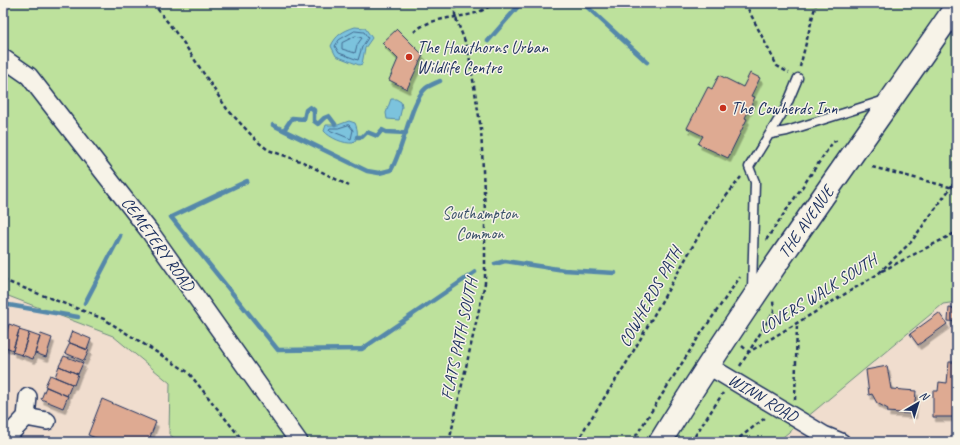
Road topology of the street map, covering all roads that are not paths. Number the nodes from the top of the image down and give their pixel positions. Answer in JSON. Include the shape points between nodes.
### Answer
{"nodes":[{"id":1,"x":957,"y":5,"type":"edge"},
{"id":2,"x":3,"y":58,"type":"edge"},
{"id":3,"x":798,"y":78,"type":"road end"},
{"id":4,"x":893,"y":98,"type":"junction"},
{"id":5,"x":771,"y":134,"type":"junction"},
{"id":6,"x":752,"y":297,"type":"junction"},
{"id":7,"x":708,"y":365,"type":"junction"},
{"id":8,"x":28,"y":397,"type":"dead end"},
{"id":9,"x":26,"y":417,"type":"junction"},
{"id":10,"x":47,"y":421,"type":"dead end"},
{"id":11,"x":3,"y":441,"type":"edge"},
{"id":12,"x":299,"y":442,"type":"edge"},
{"id":13,"x":660,"y":442,"type":"edge"},
{"id":14,"x":841,"y":442,"type":"edge"}],
"edges":[{"from":1,"to":4,"type":"main road","name":"THE AVENUE"},
{"from":2,"to":12,"type":"street","name":"CEMETERY ROAD","via":[[29,76],[150,232]]},
{"from":3,"to":5,"type":"lane"},
{"from":4,"to":5,"type":"lane"},
{"from":4,"to":6,"type":"main road","name":"THE AVENUE"},
{"from":5,"to":6,"type":"lane","via":[[748,167],[755,182]]},
{"from":6,"to":7,"type":"main road","name":"THE AVENUE"},
{"from":7,"to":13,"type":"main road","name":"THE AVENUE"},
{"from":7,"to":14,"type":"street","name":"WINN ROAD","via":[[824,435]]},
{"from":8,"to":9,"type":"street"},
{"from":9,"to":10,"type":"street"},
{"from":9,"to":11,"type":"street"}]}
